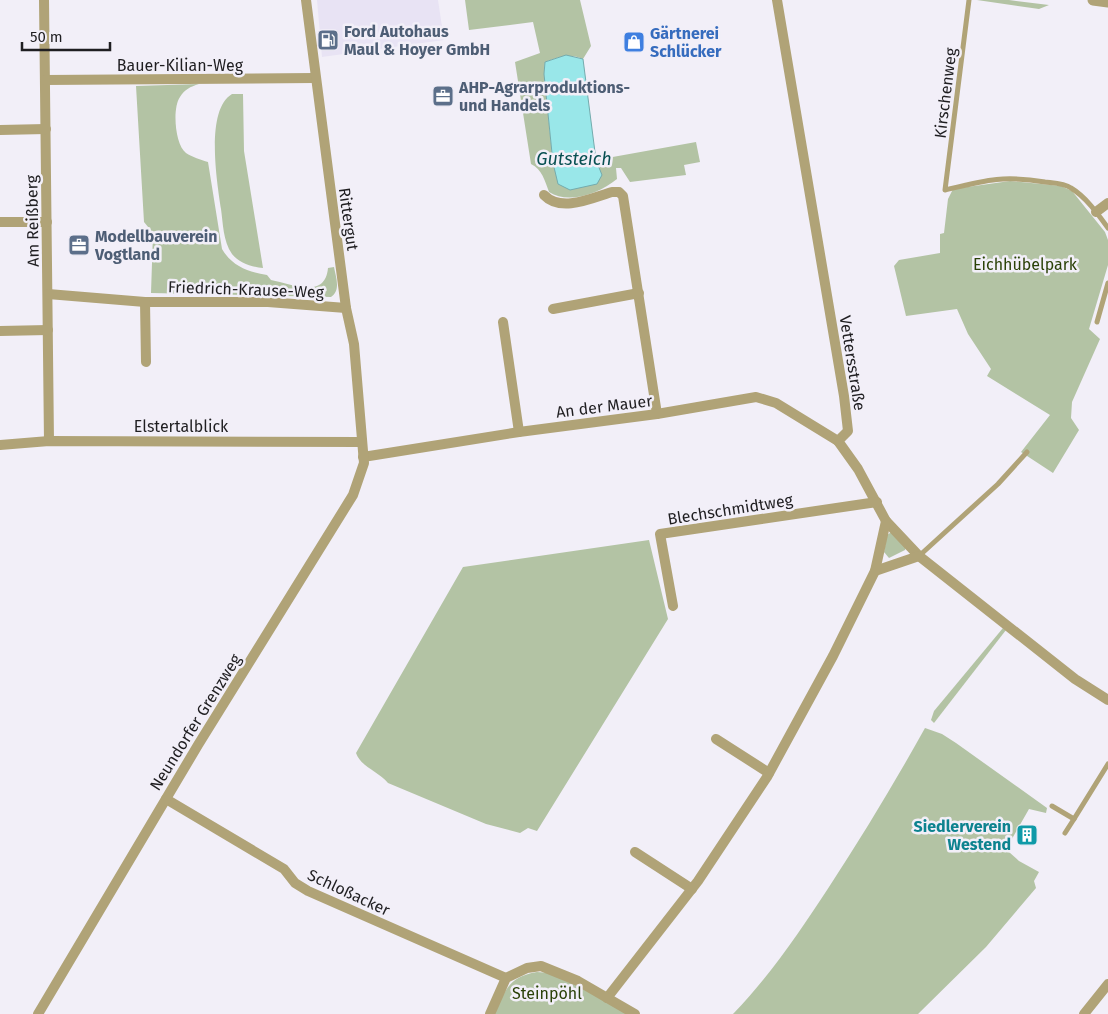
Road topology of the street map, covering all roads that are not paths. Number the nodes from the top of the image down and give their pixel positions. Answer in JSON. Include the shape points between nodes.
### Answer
{"nodes":[{"id":1,"x":44,"y":0,"type":"edge"},
{"id":2,"x":306,"y":0,"type":"edge"},
{"id":3,"x":777,"y":0,"type":"edge"},
{"id":4,"x":969,"y":0,"type":"edge"},
{"id":5,"x":1093,"y":0,"type":"edge"},
{"id":6,"x":1108,"y":2,"type":"edge"},
{"id":7,"x":314,"y":78,"type":"junction"},
{"id":8,"x":46,"y":80,"type":"junction"},
{"id":9,"x":46,"y":129,"type":"junction"},
{"id":10,"x":0,"y":130,"type":"edge"},
{"id":11,"x":544,"y":195,"type":"dead end"},
{"id":12,"x":1108,"y":203,"type":"edge"},
{"id":13,"x":1096,"y":212,"type":"junction"},
{"id":14,"x":0,"y":222,"type":"edge"},
{"id":15,"x":47,"y":222,"type":"junction"},
{"id":16,"x":1108,"y":228,"type":"edge"},
{"id":17,"x":1108,"y":283,"type":"edge"},
{"id":18,"x":639,"y":293,"type":"junction"},
{"id":19,"x":48,"y":294,"type":"junction"},
{"id":20,"x":145,"y":302,"type":"junction"},
{"id":21,"x":346,"y":308,"type":"junction"},
{"id":22,"x":553,"y":309,"type":"dead end"},
{"id":23,"x":503,"y":322,"type":"dead end"},
{"id":24,"x":1097,"y":322,"type":"dead end"},
{"id":25,"x":48,"y":330,"type":"junction"},
{"id":26,"x":0,"y":331,"type":"edge"},
{"id":27,"x":146,"y":362,"type":"dead end"},
{"id":28,"x":657,"y":414,"type":"junction"},
{"id":29,"x":519,"y":432,"type":"junction"},
{"id":30,"x":48,"y":441,"type":"junction"},
{"id":31,"x":838,"y":441,"type":"junction"},
{"id":32,"x":361,"y":442,"type":"junction"},
{"id":33,"x":0,"y":445,"type":"edge"},
{"id":34,"x":1026,"y":452,"type":"dead end"},
{"id":35,"x":363,"y":457,"type":"junction"},
{"id":36,"x":877,"y":502,"type":"junction"},
{"id":37,"x":886,"y":521,"type":"junction"},
{"id":38,"x":919,"y":556,"type":"junction"},
{"id":39,"x":876,"y":571,"type":"junction"},
{"id":40,"x":672,"y":606,"type":"dead end"},
{"id":41,"x":1108,"y":700,"type":"edge"},
{"id":42,"x":716,"y":739,"type":"dead end"},
{"id":43,"x":1108,"y":764,"type":"edge"},
{"id":44,"x":769,"y":773,"type":"junction"},
{"id":45,"x":166,"y":799,"type":"junction"},
{"id":46,"x":1052,"y":806,"type":"dead end"},
{"id":47,"x":1074,"y":819,"type":"junction"},
{"id":48,"x":1065,"y":833,"type":"dead end"},
{"id":49,"x":635,"y":852,"type":"dead end"},
{"id":50,"x":692,"y":889,"type":"junction"},
{"id":51,"x":506,"y":978,"type":"junction"},
{"id":52,"x":1108,"y":984,"type":"edge"},
{"id":53,"x":607,"y":998,"type":"junction"},
{"id":54,"x":38,"y":1014,"type":"edge"},
{"id":55,"x":490,"y":1014,"type":"edge"},
{"id":56,"x":635,"y":1014,"type":"edge"},
{"id":57,"x":1084,"y":1014,"type":"edge"}],
"edges":[{"from":1,"to":8,"type":"street","name":"Am Reißberg"},
{"from":2,"to":7,"type":"street","name":"Rittergut"},
{"from":3,"to":31,"type":"street","name":"Vettersstraße","via":[[844,396],[848,431]]},
{"from":4,"to":13,"type":"lane","name":"Kirschenweg","via":[[945,190],[996,178],[1041,181],[1072,188]]},
{"from":5,"to":6,"type":"street"},
{"from":7,"to":8,"type":"street","name":"Bauer-Kilian-Weg"},
{"from":7,"to":21,"type":"street","name":"Rittergut"},
{"from":8,"to":9,"type":"street","name":"Am Reißberg"},
{"from":9,"to":10,"type":"street"},
{"from":9,"to":15,"type":"street","name":"Am Reißberg"},
{"from":11,"to":18,"type":"street","via":[[557,204],[612,192],[623,196]]},
{"from":12,"to":13,"type":"street"},
{"from":13,"to":16,"type":"lane"},
{"from":14,"to":15,"type":"street"},
{"from":15,"to":19,"type":"street","name":"Am Reißberg"},
{"from":17,"to":24,"type":"lane"},
{"from":18,"to":22,"type":"street"},
{"from":18,"to":28,"type":"street"},
{"from":19,"to":20,"type":"street","name":"Friedrich-Krause-Weg"},
{"from":19,"to":25,"type":"street","name":"Am Reißberg"},
{"from":20,"to":21,"type":"street","name":"Friedrich-Krause-Weg","via":[[268,302]]},
{"from":20,"to":27,"type":"street","name":"Friedrich-Krause-Weg"},
{"from":21,"to":32,"type":"street","name":"Rittergut","via":[[354,344]]},
{"from":23,"to":29,"type":"street"},
{"from":25,"to":26,"type":"street"},
{"from":25,"to":30,"type":"street","name":"Am Reißberg"},
{"from":28,"to":29,"type":"street","name":"An der Mauer"},
{"from":28,"to":31,"type":"street","name":"An der Mauer","via":[[756,397],[776,403]]},
{"from":29,"to":35,"type":"street","name":"An der Mauer"},
{"from":30,"to":32,"type":"street","name":"Elstertalblick"},
{"from":30,"to":33,"type":"street","name":"Elstertalblick"},
{"from":31,"to":36,"type":"street"},
{"from":32,"to":35,"type":"street","name":"Neundorfer Grenzweg"},
{"from":34,"to":38,"type":"lane","via":[[998,484]]},
{"from":35,"to":45,"type":"street","name":"Neundorfer Grenzweg","via":[[362,474],[353,496]]},
{"from":36,"to":37,"type":"street"},
{"from":36,"to":40,"type":"street","name":"Blechschmidtweg","via":[[660,534]]},
{"from":37,"to":38,"type":"street"},
{"from":37,"to":39,"type":"street"},
{"from":38,"to":39,"type":"street"},
{"from":38,"to":41,"type":"street","via":[[1075,679]]},
{"from":39,"to":44,"type":"street"},
{"from":42,"to":44,"type":"street"},
{"from":43,"to":47,"type":"lane"},
{"from":44,"to":50,"type":"street"},
{"from":45,"to":51,"type":"street","name":"Schloßacker","via":[[284,869],[295,883],[308,891]]},
{"from":45,"to":54,"type":"street","name":"Neundorfer Grenzweg"},
{"from":46,"to":47,"type":"lane"},
{"from":47,"to":48,"type":"lane"},
{"from":49,"to":50,"type":"street"},
{"from":50,"to":53,"type":"street"},
{"from":51,"to":53,"type":"street","via":[[526,968],[541,966],[578,981]]},
{"from":51,"to":55,"type":"street"},
{"from":52,"to":57,"type":"street"},
{"from":53,"to":56,"type":"street"}]}
